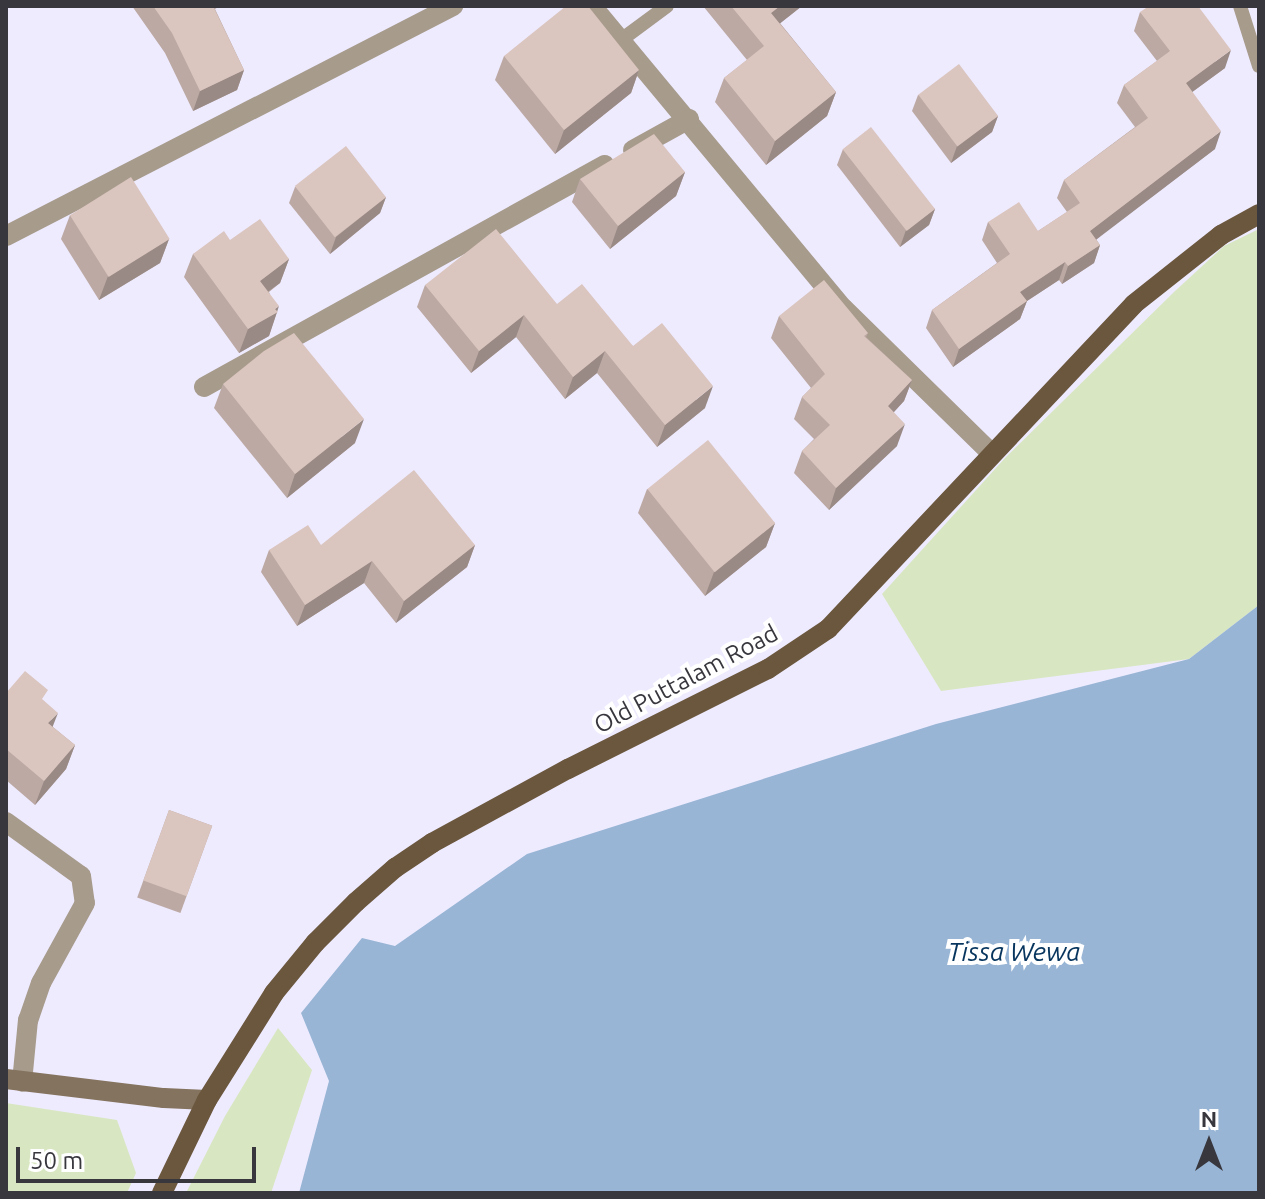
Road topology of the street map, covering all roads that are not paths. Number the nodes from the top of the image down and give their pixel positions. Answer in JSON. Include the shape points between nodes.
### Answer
{"nodes":[{"id":1,"x":453,"y":6,"type":"edge"},
{"id":2,"x":592,"y":6,"type":"edge"},
{"id":3,"x":667,"y":6,"type":"edge"},
{"id":4,"x":1240,"y":6,"type":"edge"},
{"id":5,"x":621,"y":40,"type":"junction"},
{"id":6,"x":1259,"y":66,"type":"edge"},
{"id":7,"x":689,"y":119,"type":"junction"},
{"id":8,"x":1259,"y":214,"type":"edge"},
{"id":9,"x":6,"y":236,"type":"edge"},
{"id":10,"x":204,"y":387,"type":"dead end"},
{"id":11,"x":990,"y":452,"type":"junction"},
{"id":12,"x":6,"y":822,"type":"edge"},
{"id":13,"x":14,"y":1080,"type":"edge"},
{"id":14,"x":207,"y":1100,"type":"junction"},
{"id":15,"x":162,"y":1193,"type":"edge"}],
"edges":[{"from":1,"to":9,"type":"street"},
{"from":2,"to":5,"type":"street"},
{"from":3,"to":5,"type":"lane"},
{"from":4,"to":6,"type":"lane"},
{"from":5,"to":7,"type":"street"},
{"from":7,"to":10,"type":"street"},
{"from":7,"to":11,"type":"street","via":[[843,308]]},
{"from":8,"to":11,"type":"main road","name":"Old Puttalam Road","via":[[1221,235],[1134,304]]},
{"from":11,"to":14,"type":"main road","name":"Old Puttalam Road","via":[[828,629],[680,715],[498,806],[395,868],[315,943],[274,993]]},
{"from":12,"to":13,"type":"street","via":[[81,876],[85,903],[41,983]]},
{"from":13,"to":14,"type":"main road"},
{"from":14,"to":15,"type":"main road","name":"Old Puttalam Road"}]}
